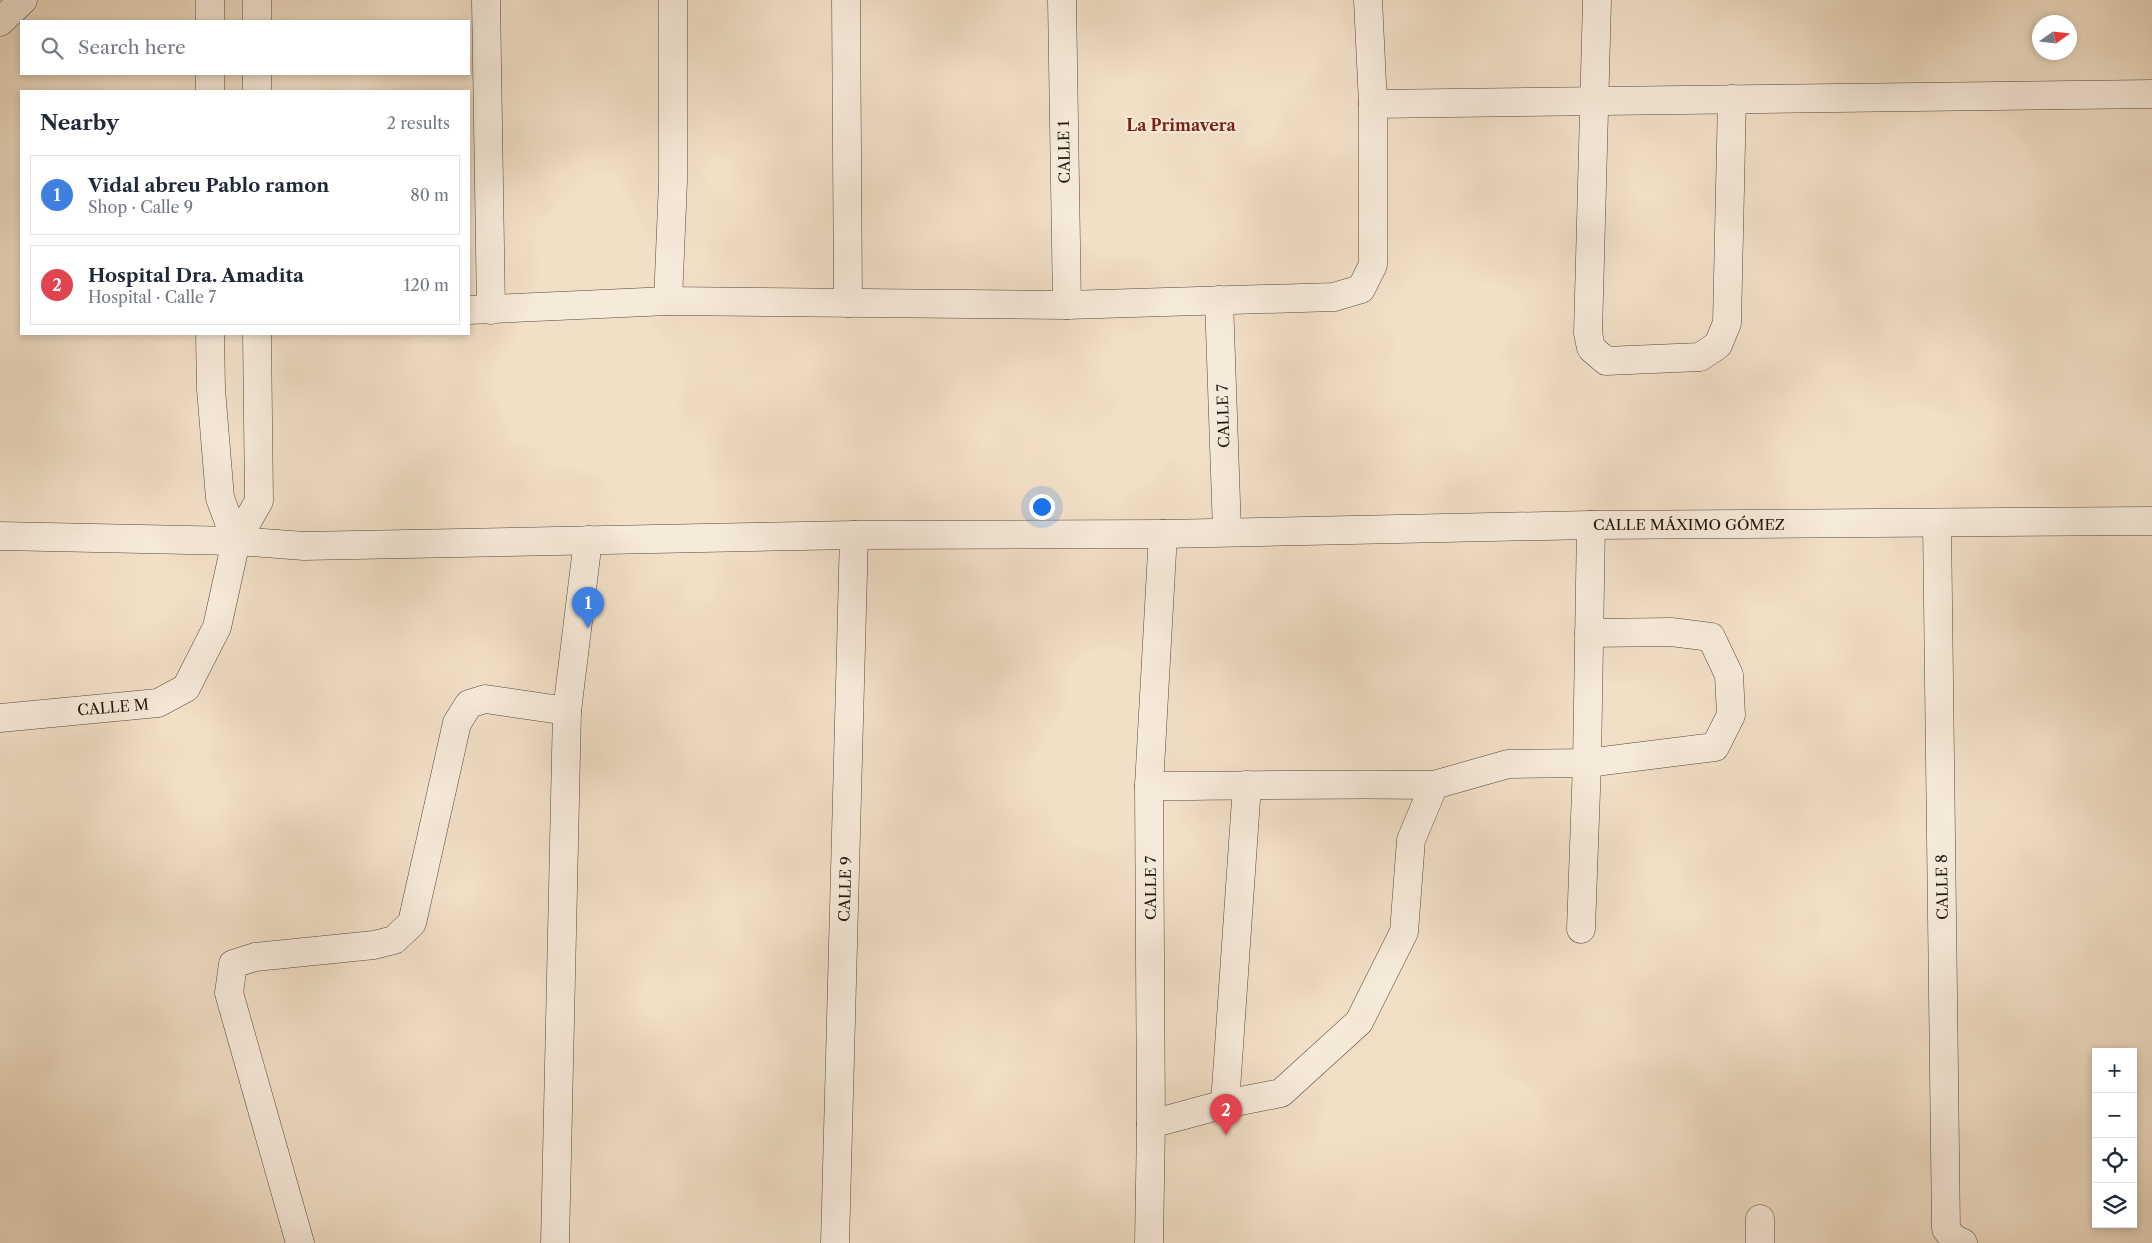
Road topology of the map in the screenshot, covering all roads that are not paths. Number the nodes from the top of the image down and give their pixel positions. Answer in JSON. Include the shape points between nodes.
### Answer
{"nodes":[{"id":1,"x":23,"y":0,"type":"edge"},
{"id":2,"x":210,"y":0,"type":"edge"},
{"id":3,"x":257,"y":0,"type":"edge"},
{"id":4,"x":486,"y":0,"type":"edge"},
{"id":5,"x":673,"y":0,"type":"edge"},
{"id":6,"x":846,"y":0,"type":"edge"},
{"id":7,"x":1062,"y":0,"type":"edge"},
{"id":8,"x":1368,"y":0,"type":"edge"},
{"id":9,"x":1597,"y":0,"type":"edge"},
{"id":10,"x":210,"y":20,"type":"edge"},
{"id":11,"x":257,"y":20,"type":"edge"},
{"id":12,"x":0,"y":22,"type":"edge"},
{"id":13,"x":210,"y":75,"type":"edge"},
{"id":14,"x":257,"y":75,"type":"edge"},
{"id":15,"x":210,"y":90,"type":"edge"},
{"id":16,"x":257,"y":90,"type":"edge"},
{"id":17,"x":2152,"y":94,"type":"edge"},
{"id":18,"x":1732,"y":99,"type":"junction"},
{"id":19,"x":1594,"y":101,"type":"junction"},
{"id":20,"x":1373,"y":104,"type":"junction"},
{"id":21,"x":1219,"y":300,"type":"junction"},
{"id":22,"x":668,"y":301,"type":"junction"},
{"id":23,"x":848,"y":303,"type":"junction"},
{"id":24,"x":1067,"y":305,"type":"junction"},
{"id":25,"x":480,"y":310,"type":"edge"},
{"id":26,"x":210,"y":335,"type":"edge"},
{"id":27,"x":257,"y":335,"type":"edge"},
{"id":28,"x":2152,"y":521,"type":"edge"},
{"id":29,"x":1937,"y":523,"type":"junction"},
{"id":30,"x":1591,"y":525,"type":"junction"},
{"id":31,"x":1227,"y":531,"type":"junction"},
{"id":32,"x":1163,"y":534,"type":"junction"},
{"id":33,"x":854,"y":535,"type":"junction"},
{"id":34,"x":0,"y":536,"type":"edge"},
{"id":35,"x":588,"y":540,"type":"junction"},
{"id":36,"x":236,"y":541,"type":"junction"},
{"id":37,"x":1589,"y":633,"type":"junction"},
{"id":38,"x":567,"y":710,"type":"junction"},
{"id":39,"x":0,"y":718,"type":"edge"},
{"id":40,"x":1587,"y":763,"type":"junction"},
{"id":41,"x":1247,"y":785,"type":"junction"},
{"id":42,"x":1434,"y":785,"type":"junction"},
{"id":43,"x":1149,"y":786,"type":"junction"},
{"id":44,"x":1581,"y":929,"type":"dead end"},
{"id":45,"x":1226,"y":1104,"type":"junction"},
{"id":46,"x":1151,"y":1124,"type":"junction"},
{"id":47,"x":300,"y":1243,"type":"edge"},
{"id":48,"x":556,"y":1243,"type":"edge"},
{"id":49,"x":835,"y":1243,"type":"edge"},
{"id":50,"x":1149,"y":1243,"type":"edge"},
{"id":51,"x":1963,"y":1243,"type":"edge"}],
"edges":[{"from":1,"to":12,"type":"street"},
{"from":2,"to":10,"type":"street"},
{"from":3,"to":11,"type":"street"},
{"from":4,"to":25,"type":"street"},
{"from":5,"to":22,"type":"street","via":[[673,181]]},
{"from":6,"to":23,"type":"street"},
{"from":7,"to":24,"type":"street","name":"CALLE 1"},
{"from":8,"to":20,"type":"street"},
{"from":9,"to":19,"type":"street"},
{"from":13,"to":15,"type":"street"},
{"from":14,"to":16,"type":"street"},
{"from":17,"to":18,"type":"street"},
{"from":18,"to":19,"type":"street"},
{"from":18,"to":19,"type":"street","via":[[1727,323],[1718,344],[1700,358],[1606,361],[1591,348],[1588,333]]},
{"from":19,"to":20,"type":"street"},
{"from":20,"to":21,"type":"street","via":[[1373,265],[1361,289],[1334,297]]},
{"from":21,"to":24,"type":"street"},
{"from":21,"to":31,"type":"street","name":"CALLE 7"},
{"from":22,"to":23,"type":"street"},
{"from":22,"to":25,"type":"street"},
{"from":23,"to":24,"type":"street"},
{"from":26,"to":36,"type":"street","via":[[220,498]]},
{"from":27,"to":36,"type":"street","name":"CALLE M","via":[[259,501]]},
{"from":28,"to":29,"type":"street","name":"CALLE MÁXIMO GÓMEZ"},
{"from":29,"to":30,"type":"street","name":"CALLE MÁXIMO GÓMEZ"},
{"from":29,"to":51,"type":"street","name":"CALLE 8","via":[[1946,1229]]},
{"from":30,"to":31,"type":"street","name":"CALLE MÁXIMO GÓMEZ"},
{"from":30,"to":37,"type":"street"},
{"from":31,"to":32,"type":"street","name":"CALLE MÁXIMO GÓMEZ"},
{"from":32,"to":33,"type":"street","name":"CALLE MÁXIMO GÓMEZ"},
{"from":32,"to":43,"type":"street","name":"CALLE 7"},
{"from":33,"to":35,"type":"street","name":"CALLE MÁXIMO GÓMEZ"},
{"from":33,"to":49,"type":"street","name":"CALLE 9"},
{"from":34,"to":36,"type":"street","name":"CALLE MÁXIMO GÓMEZ"},
{"from":35,"to":36,"type":"street","name":"CALLE MÁXIMO GÓMEZ","via":[[304,546]]},
{"from":35,"to":38,"type":"street"},
{"from":36,"to":39,"type":"street","name":"CALLE M","via":[[217,627],[186,688],[158,703]]},
{"from":37,"to":40,"type":"street"},
{"from":37,"to":40,"type":"street","via":[[1671,632],[1711,637],[1729,675],[1731,715],[1715,747]]},
{"from":38,"to":47,"type":"street","via":[[484,699],[468,704],[457,723],[412,922],[394,940],[374,945],[256,957],[233,964],[228,993]]},
{"from":38,"to":48,"type":"street"},
{"from":40,"to":42,"type":"street","via":[[1508,764]]},
{"from":40,"to":44,"type":"street"},
{"from":41,"to":42,"type":"street"},
{"from":41,"to":43,"type":"street"},
{"from":41,"to":45,"type":"street"},
{"from":42,"to":45,"type":"street","via":[[1411,840],[1404,932],[1359,1022],[1281,1093]]},
{"from":43,"to":46,"type":"street","name":"CALLE 7"},
{"from":45,"to":46,"type":"street"},
{"from":46,"to":50,"type":"street","name":"CALLE 7"}]}
